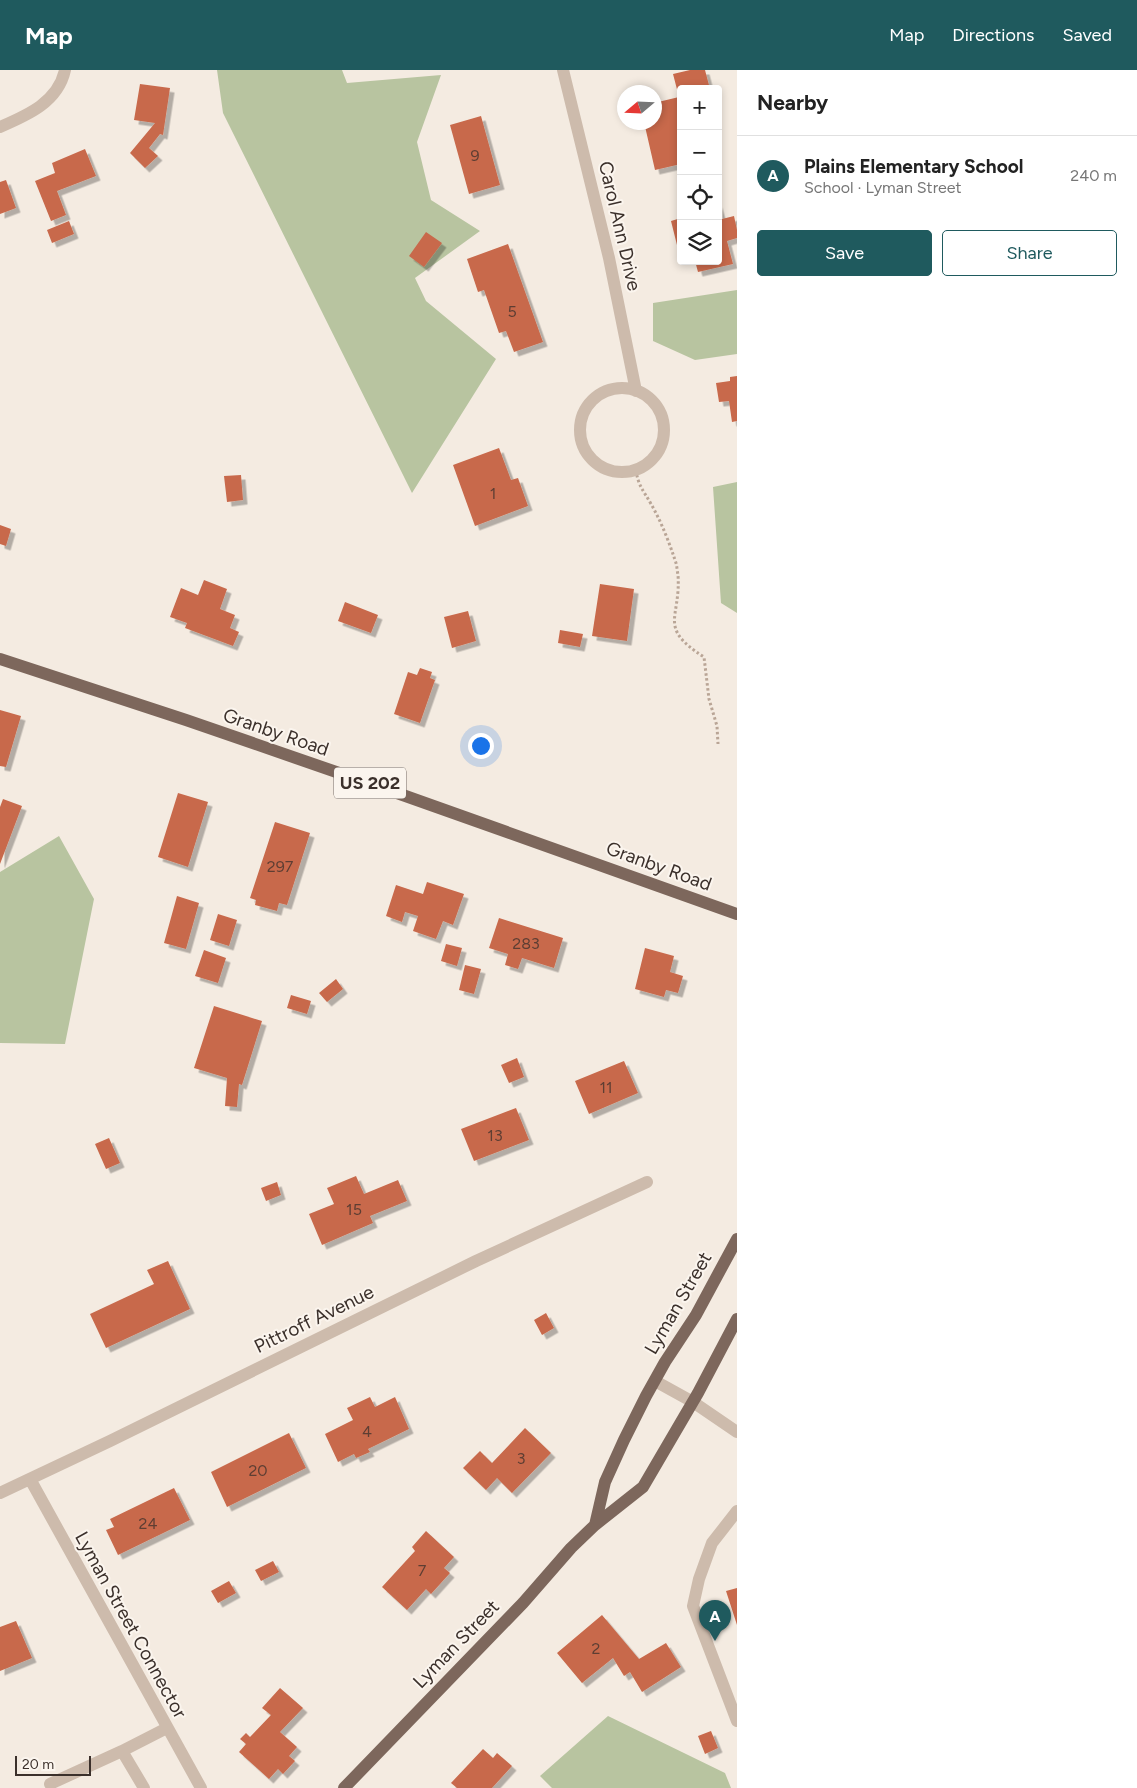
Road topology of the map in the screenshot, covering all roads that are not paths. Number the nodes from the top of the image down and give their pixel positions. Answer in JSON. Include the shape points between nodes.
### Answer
{"nodes":[{"id":1,"x":65,"y":70,"type":"edge"},
{"id":2,"x":563,"y":70,"type":"edge"},
{"id":3,"x":0,"y":127,"type":"edge"},
{"id":4,"x":636,"y":391,"type":"junction"},
{"id":5,"x":0,"y":659,"type":"edge"},
{"id":6,"x":737,"y":914,"type":"edge"},
{"id":7,"x":646,"y":1182,"type":"dead end"},
{"id":8,"x":737,"y":1238,"type":"edge"},
{"id":9,"x":737,"y":1319,"type":"edge"},
{"id":10,"x":655,"y":1380,"type":"junction"},
{"id":11,"x":693,"y":1402,"type":"junction"},
{"id":12,"x":737,"y":1432,"type":"edge"},
{"id":13,"x":30,"y":1479,"type":"junction"},
{"id":14,"x":0,"y":1493,"type":"edge"},
{"id":15,"x":737,"y":1511,"type":"edge"},
{"id":16,"x":595,"y":1525,"type":"junction"},
{"id":17,"x":737,"y":1721,"type":"edge"},
{"id":18,"x":167,"y":1728,"type":"junction"},
{"id":19,"x":122,"y":1751,"type":"junction"},
{"id":20,"x":50,"y":1784,"type":"dead end"},
{"id":21,"x":144,"y":1788,"type":"edge"},
{"id":22,"x":201,"y":1788,"type":"edge"},
{"id":23,"x":344,"y":1788,"type":"edge"}],
"edges":[{"from":1,"to":3,"type":"street","via":[[51,98],[39,108]]},
{"from":2,"to":4,"type":"street","name":"Carol Ann Drive","via":[[610,258]]},
{"from":4,"to":4,"type":"street","via":[[616,389],[598,396],[584,411],[581,421],[581,441],[591,459],[617,472],[636,470],[651,460],[661,444],[663,435],[658,409]]},
{"from":5,"to":6,"type":"main road","name":"Granby Road","number":"US 202","via":[[186,720]]},
{"from":7,"to":13,"type":"street","name":"Pittroff Avenue","via":[[476,1261]]},
{"from":8,"to":10,"type":"main road","name":"Lyman Street","via":[[696,1315]]},
{"from":9,"to":11,"type":"main road","name":"Lyman Street"},
{"from":10,"to":11,"type":"street"},
{"from":10,"to":16,"type":"main road","name":"Lyman Street","via":[[606,1482]]},
{"from":11,"to":12,"type":"street"},
{"from":11,"to":16,"type":"main road","name":"Lyman Street","via":[[644,1487]]},
{"from":13,"to":14,"type":"street","name":"Pittroff Avenue"},
{"from":13,"to":18,"type":"street","name":"Lyman Street Connector"},
{"from":15,"to":17,"type":"street","via":[[712,1543],[692,1606]]},
{"from":16,"to":23,"type":"main road","name":"Lyman Street"},
{"from":18,"to":19,"type":"street"},
{"from":18,"to":22,"type":"street","name":"Lyman Street Connector"},
{"from":19,"to":20,"type":"street"},
{"from":19,"to":21,"type":"street"}]}
